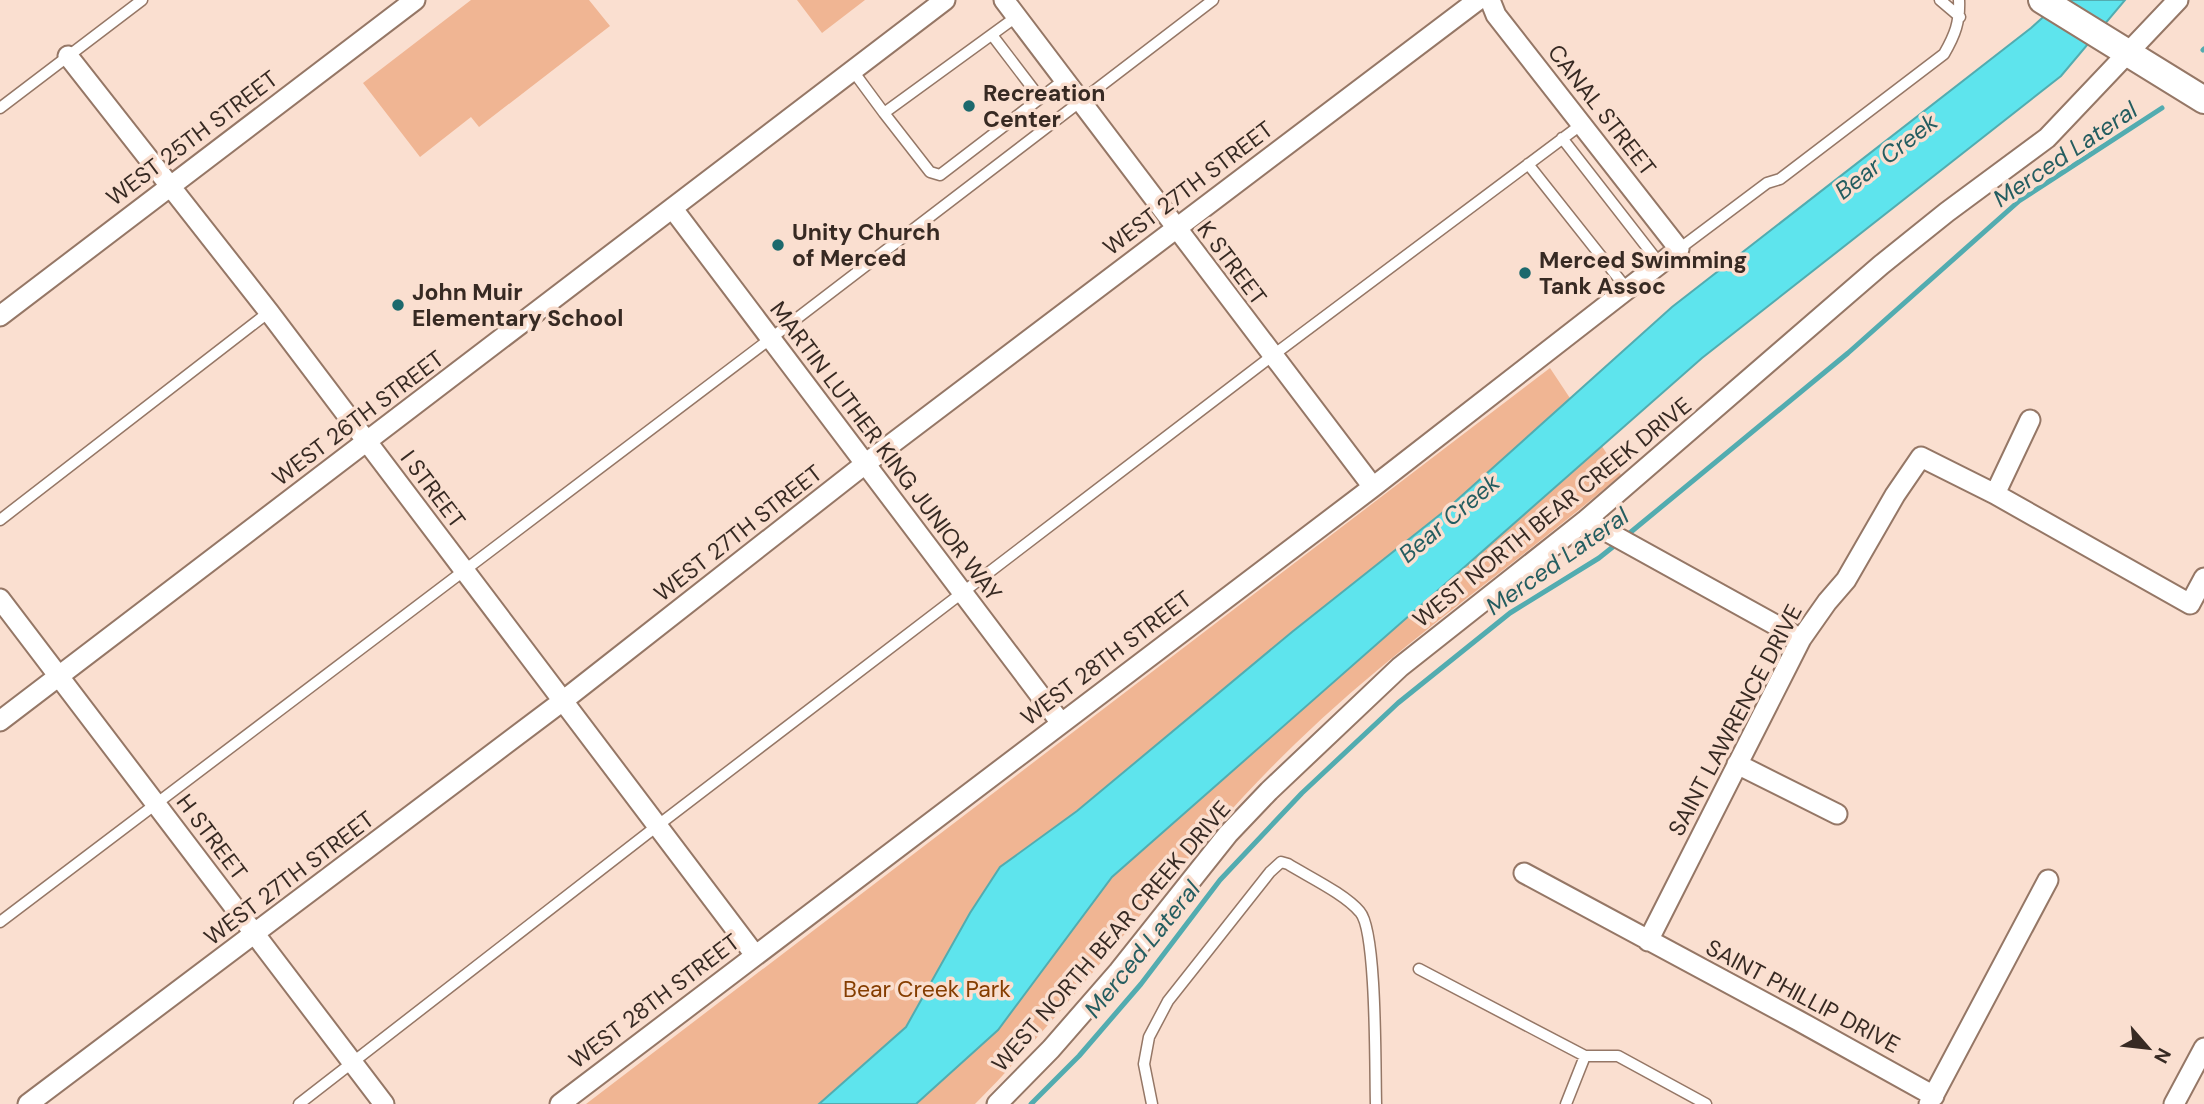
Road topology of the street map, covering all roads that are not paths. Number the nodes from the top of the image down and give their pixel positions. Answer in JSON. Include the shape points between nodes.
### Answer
{"nodes":[{"id":1,"x":142,"y":0,"type":"edge"},
{"id":2,"x":415,"y":0,"type":"edge"},
{"id":3,"x":945,"y":0,"type":"edge"},
{"id":4,"x":1004,"y":0,"type":"edge"},
{"id":5,"x":1213,"y":0,"type":"edge"},
{"id":6,"x":1478,"y":0,"type":"edge"},
{"id":7,"x":1490,"y":0,"type":"edge"},
{"id":8,"x":1940,"y":0,"type":"edge"},
{"id":9,"x":1959,"y":0,"type":"edge"},
{"id":10,"x":2042,"y":0,"type":"edge"},
{"id":11,"x":2178,"y":0,"type":"edge"},
{"id":12,"x":1016,"y":17,"type":"junction"},
{"id":13,"x":1960,"y":17,"type":"junction"},
{"id":14,"x":992,"y":35,"type":"junction"},
{"id":15,"x":2129,"y":54,"type":"junction"},
{"id":16,"x":68,"y":56,"type":"junction"},
{"id":17,"x":853,"y":71,"type":"junction"},
{"id":18,"x":1064,"y":80,"type":"junction"},
{"id":19,"x":1040,"y":98,"type":"junction"},
{"id":20,"x":2204,"y":100,"type":"edge"},
{"id":21,"x":1080,"y":101,"type":"junction"},
{"id":22,"x":0,"y":108,"type":"edge"},
{"id":23,"x":884,"y":113,"type":"junction"},
{"id":24,"x":1581,"y":124,"type":"junction"},
{"id":25,"x":1562,"y":138,"type":"junction"},
{"id":26,"x":1528,"y":164,"type":"junction"},
{"id":27,"x":170,"y":185,"type":"junction"},
{"id":28,"x":673,"y":209,"type":"junction"},
{"id":29,"x":1175,"y":229,"type":"junction"},
{"id":30,"x":1679,"y":249,"type":"junction"},
{"id":31,"x":1660,"y":264,"type":"junction"},
{"id":32,"x":1627,"y":289,"type":"junction"},
{"id":33,"x":269,"y":312,"type":"junction"},
{"id":34,"x":0,"y":316,"type":"edge"},
{"id":35,"x":771,"y":339,"type":"junction"},
{"id":36,"x":1272,"y":356,"type":"junction"},
{"id":37,"x":2030,"y":420,"type":"dead end"},
{"id":38,"x":367,"y":442,"type":"junction"},
{"id":39,"x":865,"y":464,"type":"junction"},
{"id":40,"x":1373,"y":486,"type":"junction"},
{"id":41,"x":1995,"y":494,"type":"junction"},
{"id":42,"x":0,"y":520,"type":"edge"},
{"id":43,"x":1592,"y":523,"type":"junction"},
{"id":44,"x":464,"y":570,"type":"junction"},
{"id":45,"x":2204,"y":578,"type":"edge"},
{"id":46,"x":963,"y":593,"type":"junction"},
{"id":47,"x":0,"y":599,"type":"edge"},
{"id":48,"x":1801,"y":639,"type":"junction"},
{"id":49,"x":59,"y":677,"type":"junction"},
{"id":50,"x":564,"y":700,"type":"junction"},
{"id":51,"x":0,"y":721,"type":"edge"},
{"id":52,"x":1061,"y":723,"type":"junction"},
{"id":53,"x":1737,"y":764,"type":"junction"},
{"id":54,"x":157,"y":804,"type":"junction"},
{"id":55,"x":1837,"y":814,"type":"dead end"},
{"id":56,"x":657,"y":826,"type":"junction"},
{"id":57,"x":1524,"y":873,"type":"dead end"},
{"id":58,"x":2048,"y":880,"type":"dead end"},
{"id":59,"x":0,"y":922,"type":"edge"},
{"id":60,"x":254,"y":935,"type":"junction"},
{"id":61,"x":1648,"y":941,"type":"junction"},
{"id":62,"x":755,"y":955,"type":"junction"},
{"id":63,"x":1419,"y":969,"type":"dead end"},
{"id":64,"x":2204,"y":1048,"type":"edge"},
{"id":65,"x":1585,"y":1056,"type":"junction"},
{"id":66,"x":353,"y":1063,"type":"junction"},
{"id":67,"x":1932,"y":1100,"type":"edge"},
{"id":68,"x":28,"y":1104,"type":"edge"},
{"id":69,"x":299,"y":1104,"type":"edge"},
{"id":70,"x":384,"y":1104,"type":"edge"},
{"id":71,"x":560,"y":1104,"type":"edge"},
{"id":72,"x":998,"y":1104,"type":"edge"},
{"id":73,"x":1152,"y":1104,"type":"edge"},
{"id":74,"x":1376,"y":1104,"type":"edge"},
{"id":75,"x":1566,"y":1104,"type":"edge"},
{"id":76,"x":1706,"y":1104,"type":"edge"},
{"id":77,"x":2174,"y":1104,"type":"edge"}],
"edges":[{"from":1,"to":16,"type":"lane"},
{"from":2,"to":27,"type":"street","name":"WEST 25TH STREET"},
{"from":3,"to":17,"type":"street","name":"WEST 26TH STREET"},
{"from":4,"to":12,"type":"street","name":"K STREET"},
{"from":5,"to":21,"type":"lane"},
{"from":6,"to":29,"type":"street","name":"WEST 27TH STREET"},
{"from":7,"to":24,"type":"street","name":"CANAL STREET","via":[[1496,15]]},
{"from":8,"to":13,"type":"lane"},
{"from":9,"to":13,"type":"lane"},
{"from":10,"to":15,"type":"street"},
{"from":11,"to":15,"type":"street","name":"WEST NORTH BEAR CREEK DRIVE"},
{"from":12,"to":14,"type":"lane"},
{"from":12,"to":18,"type":"street","name":"K STREET"},
{"from":13,"to":30,"type":"lane","via":[[1944,54]]},
{"from":14,"to":19,"type":"lane"},
{"from":14,"to":23,"type":"lane"},
{"from":15,"to":20,"type":"street"},
{"from":15,"to":43,"type":"street","name":"WEST NORTH BEAR CREEK DRIVE","via":[[2047,138],[1881,265]]},
{"from":16,"to":22,"type":"lane"},
{"from":16,"to":27,"type":"street","name":"I STREET"},
{"from":17,"to":23,"type":"lane"},
{"from":17,"to":28,"type":"street","name":"WEST 26TH STREET"},
{"from":18,"to":19,"type":"lane"},
{"from":18,"to":21,"type":"street","name":"K STREET"},
{"from":19,"to":23,"type":"lane","via":[[940,175],[930,172]]},
{"from":21,"to":29,"type":"street","name":"K STREET"},
{"from":21,"to":35,"type":"lane"},
{"from":24,"to":25,"type":"lane"},
{"from":24,"to":30,"type":"street","name":"CANAL STREET"},
{"from":25,"to":26,"type":"lane"},
{"from":25,"to":31,"type":"lane"},
{"from":26,"to":32,"type":"lane"},
{"from":26,"to":36,"type":"lane"},
{"from":27,"to":33,"type":"street","name":"I STREET"},
{"from":27,"to":34,"type":"street","name":"WEST 25TH STREET"},
{"from":28,"to":35,"type":"street","name":"MARTIN LUTHER KING JUNIOR WAY"},
{"from":28,"to":38,"type":"street","name":"WEST 26TH STREET"},
{"from":29,"to":36,"type":"street","name":"K STREET"},
{"from":29,"to":39,"type":"street","name":"WEST 27TH STREET"},
{"from":30,"to":31,"type":"street","name":"WEST 28TH STREET"},
{"from":31,"to":32,"type":"street","name":"WEST 28TH STREET"},
{"from":32,"to":40,"type":"street","name":"WEST 28TH STREET"},
{"from":33,"to":38,"type":"street","name":"I STREET"},
{"from":33,"to":42,"type":"lane"},
{"from":35,"to":39,"type":"street","name":"MARTIN LUTHER KING JUNIOR WAY"},
{"from":35,"to":44,"type":"lane"},
{"from":36,"to":40,"type":"street","name":"K STREET"},
{"from":36,"to":46,"type":"lane"},
{"from":37,"to":41,"type":"street"},
{"from":38,"to":44,"type":"street","name":"I STREET"},
{"from":38,"to":49,"type":"street","name":"WEST 26TH STREET"},
{"from":39,"to":46,"type":"street","name":"MARTIN LUTHER KING JUNIOR WAY"},
{"from":39,"to":50,"type":"street","name":"WEST 27TH STREET"},
{"from":40,"to":52,"type":"street","name":"WEST 28TH STREET"},
{"from":41,"to":45,"type":"street","via":[[2190,604]]},
{"from":41,"to":48,"type":"street","name":"SAINT LAWRENCE DRIVE","via":[[1921,457],[1846,580]]},
{"from":43,"to":48,"type":"street"},
{"from":43,"to":72,"type":"street","name":"WEST NORTH BEAR CREEK DRIVE","via":[[1400,667],[1269,791],[1228,834],[1119,971]]},
{"from":44,"to":50,"type":"street","name":"I STREET"},
{"from":44,"to":54,"type":"lane"},
{"from":46,"to":52,"type":"street","name":"MARTIN LUTHER KING JUNIOR WAY"},
{"from":46,"to":56,"type":"lane"},
{"from":47,"to":49,"type":"street","name":"H STREET"},
{"from":48,"to":53,"type":"street","name":"SAINT LAWRENCE DRIVE"},
{"from":49,"to":51,"type":"street","name":"WEST 26TH STREET"},
{"from":49,"to":54,"type":"street","name":"H STREET"},
{"from":50,"to":56,"type":"street","name":"I STREET"},
{"from":50,"to":60,"type":"street","name":"WEST 27TH STREET"},
{"from":52,"to":62,"type":"street","name":"WEST 28TH STREET"},
{"from":53,"to":55,"type":"street"},
{"from":53,"to":61,"type":"street","name":"SAINT LAWRENCE DRIVE"},
{"from":54,"to":59,"type":"lane"},
{"from":54,"to":60,"type":"street","name":"H STREET"},
{"from":56,"to":62,"type":"street","name":"I STREET"},
{"from":56,"to":66,"type":"lane"},
{"from":57,"to":61,"type":"street","name":"SAINT PHILLIP DRIVE"},
{"from":58,"to":67,"type":"street"},
{"from":60,"to":66,"type":"street","name":"H STREET"},
{"from":60,"to":68,"type":"street","name":"WEST 27TH STREET"},
{"from":61,"to":67,"type":"street","name":"SAINT PHILLIP DRIVE","via":[[1799,1021]]},
{"from":62,"to":71,"type":"street","name":"WEST 28TH STREET"},
{"from":63,"to":65,"type":"lane"},
{"from":64,"to":77,"type":"street"},
{"from":65,"to":75,"type":"lane"},
{"from":65,"to":76,"type":"lane","via":[[1618,1056]]},
{"from":66,"to":69,"type":"lane"},
{"from":66,"to":70,"type":"street","name":"H STREET"},
{"from":73,"to":74,"type":"lane","via":[[1144,1064],[1149,1037],[1168,1001],[1281,862],[1362,914],[1372,959]]}]}
